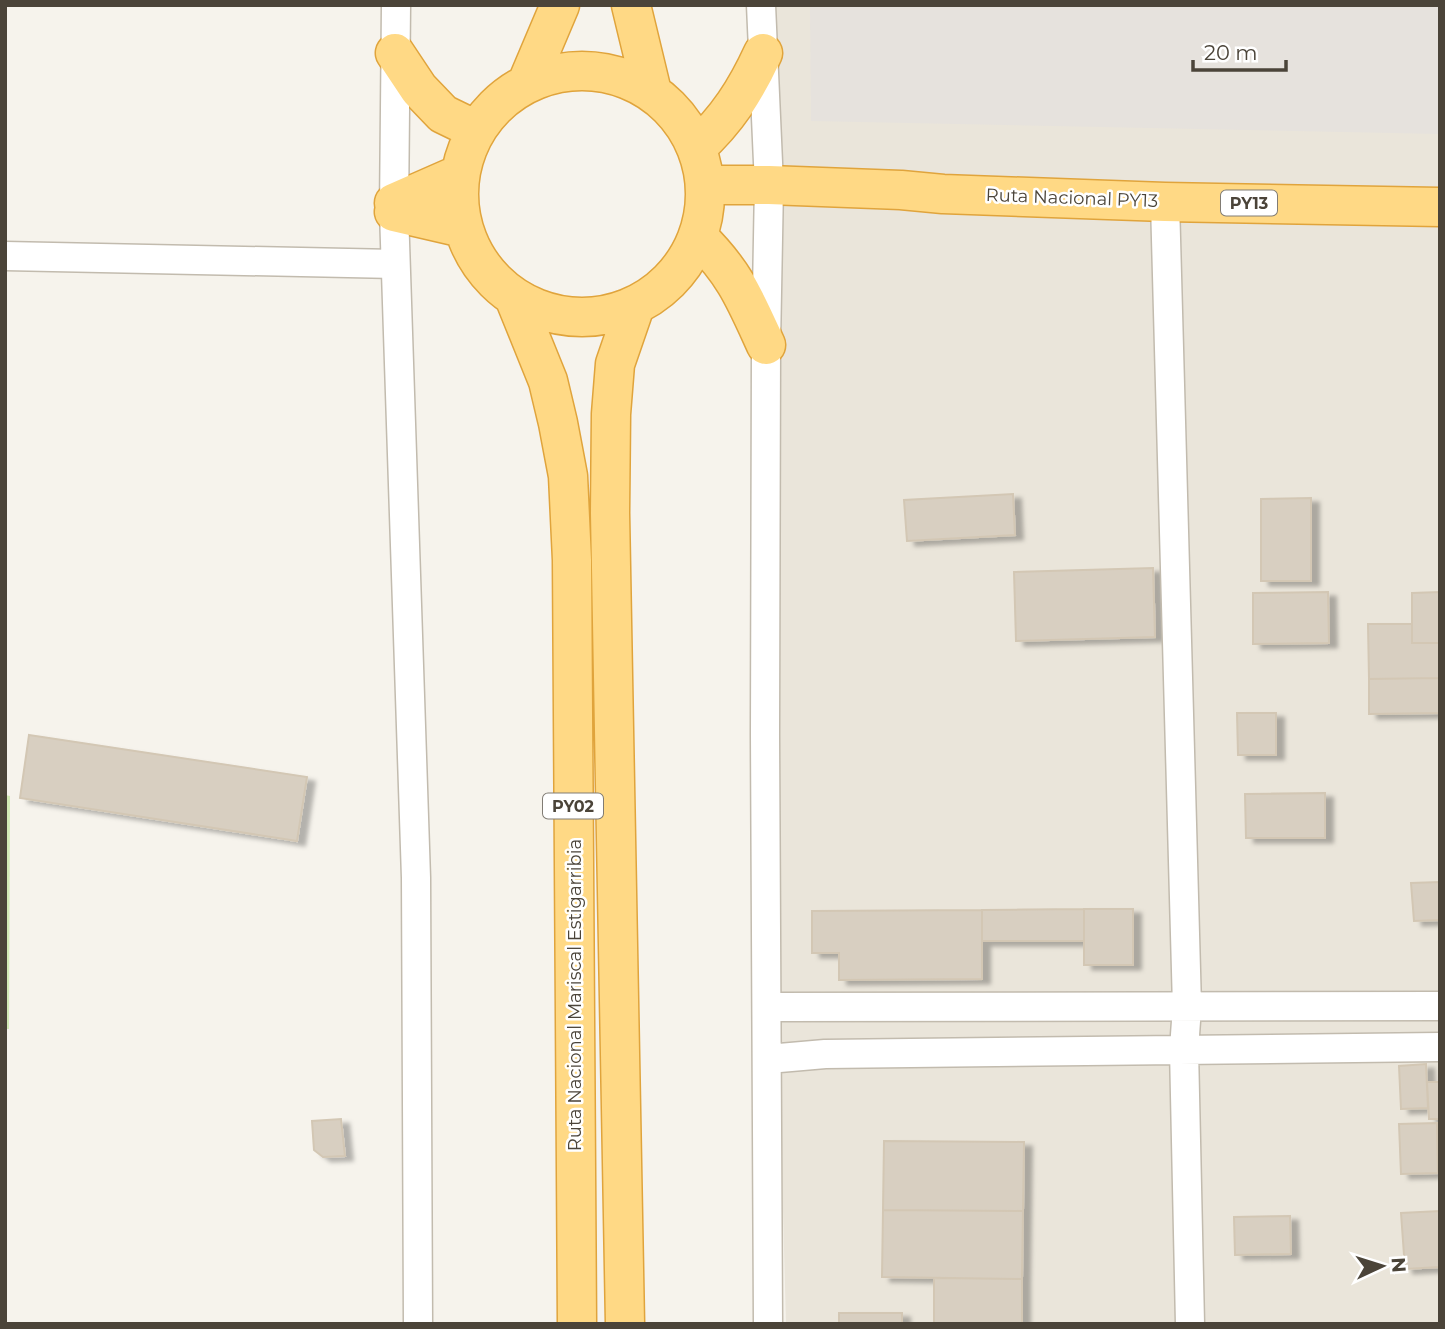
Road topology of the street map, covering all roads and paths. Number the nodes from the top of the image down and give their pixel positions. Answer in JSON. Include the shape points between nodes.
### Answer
{"nodes":[{"id":1,"x":396,"y":5,"type":"edge"},
{"id":2,"x":561,"y":5,"type":"edge"},
{"id":3,"x":631,"y":5,"type":"edge"},
{"id":4,"x":761,"y":5,"type":"edge"},
{"id":5,"x":396,"y":53,"type":"junction"},
{"id":6,"x":762,"y":53,"type":"junction"},
{"id":7,"x":527,"y":83,"type":"junction"},
{"id":8,"x":652,"y":92,"type":"junction"},
{"id":9,"x":476,"y":130,"type":"junction"},
{"id":10,"x":696,"y":148,"type":"junction"},
{"id":11,"x":460,"y":174,"type":"junction"},
{"id":12,"x":705,"y":185,"type":"junction"},
{"id":13,"x":769,"y":185,"type":"junction"},
{"id":14,"x":1165,"y":202,"type":"junction"},
{"id":15,"x":1440,"y":206,"type":"edge"},
{"id":16,"x":394,"y":208,"type":"junction"},
{"id":17,"x":463,"y":228,"type":"junction"},
{"id":18,"x":698,"y":237,"type":"junction"},
{"id":19,"x":5,"y":256,"type":"edge"},
{"id":20,"x":395,"y":264,"type":"junction"},
{"id":21,"x":514,"y":297,"type":"junction"},
{"id":22,"x":635,"y":306,"type":"junction"},
{"id":23,"x":766,"y":345,"type":"junction"},
{"id":24,"x":1440,"y":1006,"type":"edge"},
{"id":25,"x":768,"y":1007,"type":"junction"},
{"id":26,"x":1186,"y":1007,"type":"junction"},
{"id":27,"x":1440,"y":1047,"type":"edge"},
{"id":28,"x":1184,"y":1049,"type":"junction"},
{"id":29,"x":768,"y":1059,"type":"junction"},
{"id":30,"x":418,"y":1324,"type":"edge"},
{"id":31,"x":577,"y":1324,"type":"edge"},
{"id":32,"x":625,"y":1324,"type":"edge"},
{"id":33,"x":768,"y":1324,"type":"edge"},
{"id":34,"x":1190,"y":1324,"type":"edge"}],
"edges":[{"from":1,"to":5,"type":"street"},
{"from":2,"to":7,"type":"highway"},
{"from":3,"to":8,"type":"highway"},
{"from":4,"to":6,"type":"street"},
{"from":5,"to":9,"type":"highway","via":[[419,89],[443,114]]},
{"from":5,"to":16,"type":"street"},
{"from":6,"to":10,"type":"highway","via":[[747,88]]},
{"from":6,"to":13,"type":"street"},
{"from":7,"to":8,"type":"highway","number":"PY02","via":[[548,75],[591,70],[634,81]]},
{"from":7,"to":9,"type":"highway","number":"PY02","via":[[490,111]]},
{"from":8,"to":10,"type":"highway","number":"PY02","via":[[675,113]]},
{"from":9,"to":11,"type":"highway","number":"PY02"},
{"from":10,"to":12,"type":"highway","number":"PY02"},
{"from":11,"to":16,"type":"highway"},
{"from":11,"to":17,"type":"highway","number":"PY02"},
{"from":12,"to":13,"type":"highway","name":"Ruta Nacional PY13","number":"PY13"},
{"from":12,"to":18,"type":"highway","number":"PY02"},
{"from":13,"to":14,"type":"highway","name":"Ruta Nacional PY13","number":"PY13"},
{"from":13,"to":23,"type":"street"},
{"from":14,"to":15,"type":"highway","name":"Ruta Nacional PY13","number":"PY13"},
{"from":14,"to":26,"type":"street"},
{"from":16,"to":17,"type":"highway"},
{"from":16,"to":20,"type":"street"},
{"from":17,"to":21,"type":"highway","number":"PY02","via":[[480,264]]},
{"from":18,"to":22,"type":"highway","number":"PY02","via":[[672,278]]},
{"from":18,"to":23,"type":"highway","via":[[739,286]]},
{"from":19,"to":20,"type":"street"},
{"from":20,"to":30,"type":"street","via":[[416,878]]},
{"from":21,"to":22,"type":"highway","number":"PY02","via":[[542,311],[573,317],[605,316]]},
{"from":21,"to":31,"type":"highway","name":"Ruta Nacional Mariscal Estigarribia","number":"PY02","via":[[548,382],[568,476]]},
{"from":22,"to":32,"type":"highway","number":"PY02","via":[[615,364],[610,513]]},
{"from":23,"to":25,"type":"street"},
{"from":24,"to":26,"type":"street"},
{"from":25,"to":26,"type":"street"},
{"from":25,"to":29,"type":"street"},
{"from":26,"to":28,"type":"street"},
{"from":27,"to":28,"type":"street"},
{"from":28,"to":29,"type":"street","via":[[825,1054]]},
{"from":28,"to":34,"type":"street"},
{"from":29,"to":33,"type":"street"}]}
